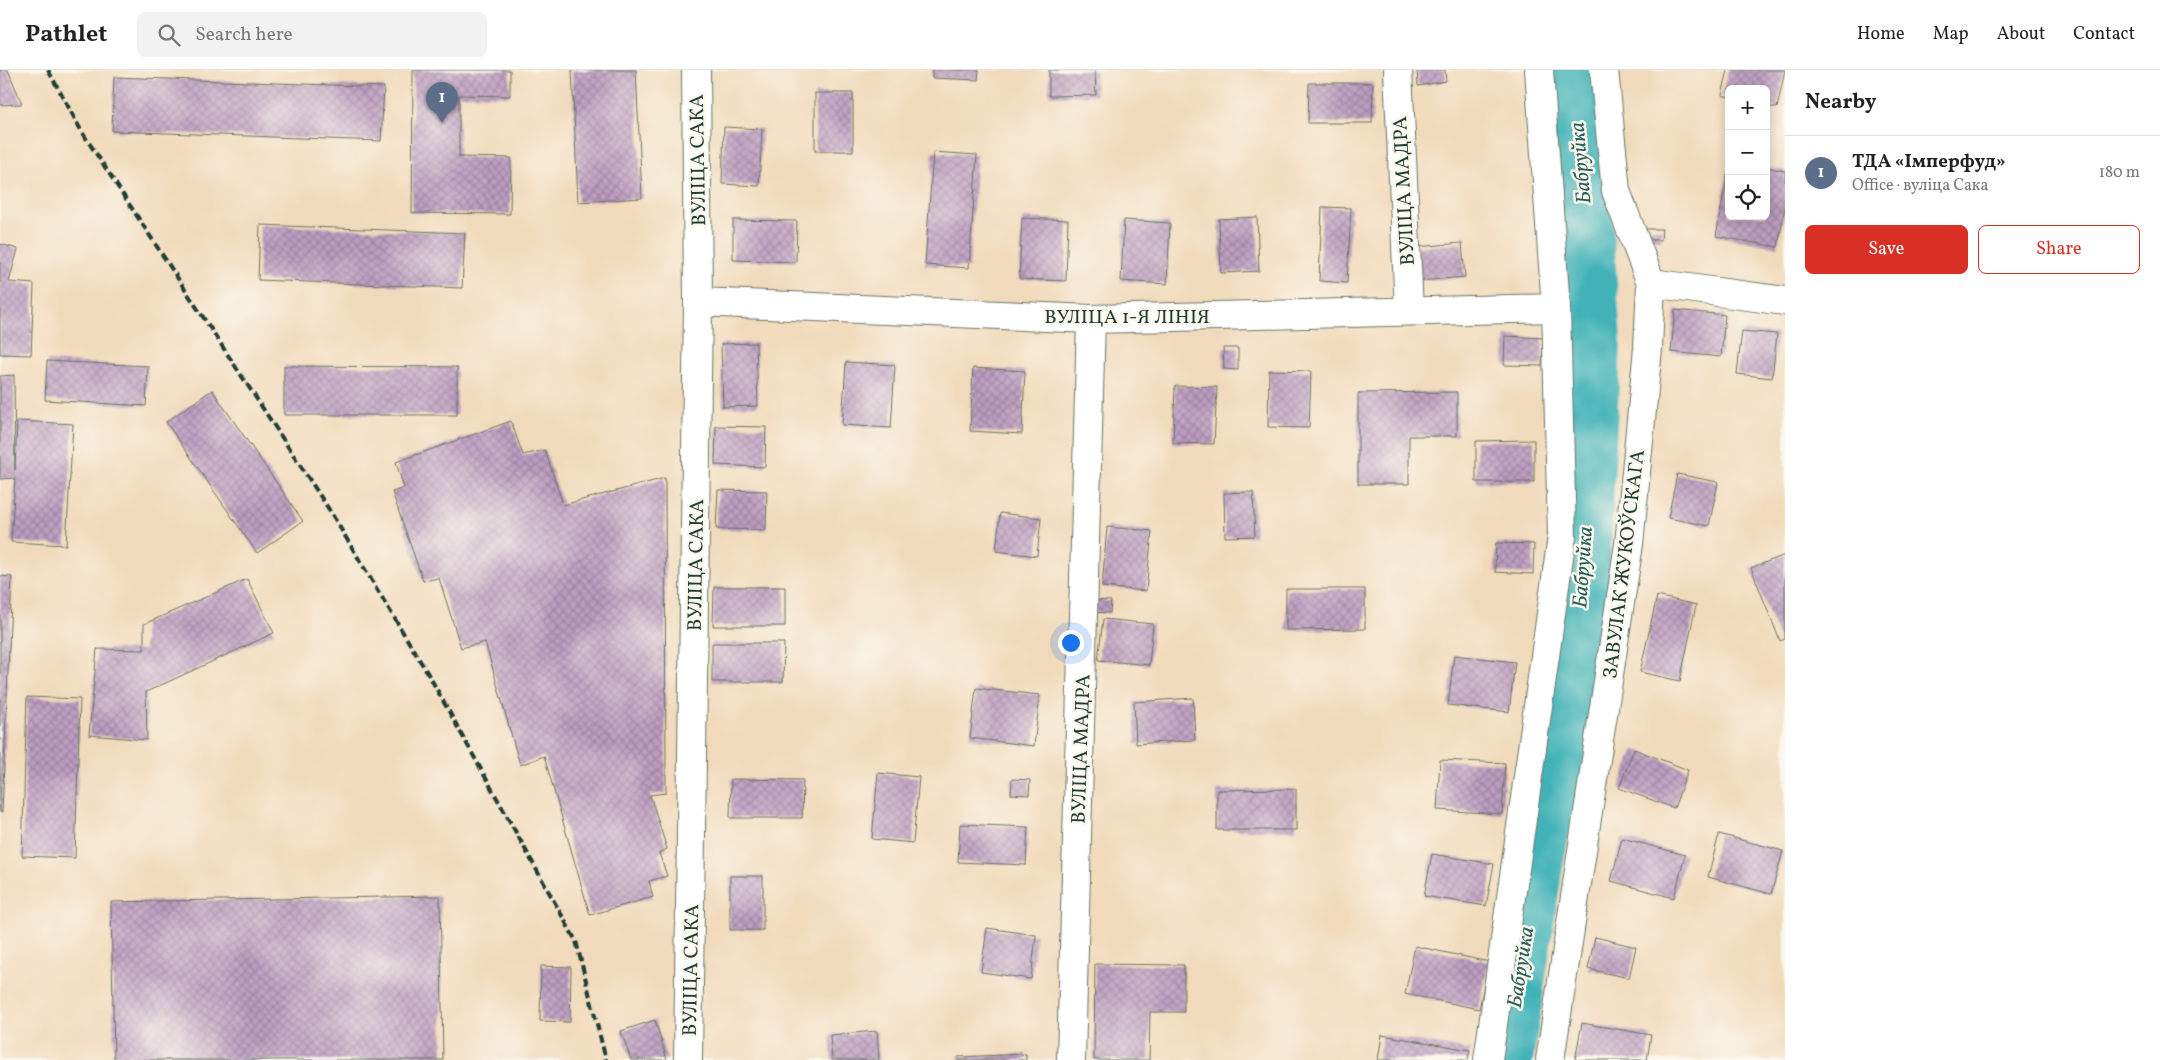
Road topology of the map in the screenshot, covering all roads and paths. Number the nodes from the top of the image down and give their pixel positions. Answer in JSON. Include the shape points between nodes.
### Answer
{"nodes":[{"id":1,"x":696,"y":70,"type":"edge"},
{"id":2,"x":1398,"y":70,"type":"edge"},
{"id":3,"x":1539,"y":70,"type":"edge"},
{"id":4,"x":1604,"y":70,"type":"edge"},
{"id":5,"x":1651,"y":283,"type":"junction"},
{"id":6,"x":1785,"y":301,"type":"edge"},
{"id":7,"x":698,"y":302,"type":"junction"},
{"id":8,"x":1556,"y":308,"type":"junction"},
{"id":9,"x":1409,"y":311,"type":"junction"},
{"id":10,"x":1091,"y":319,"type":"junction"},
{"id":11,"x":688,"y":1060,"type":"edge"},
{"id":12,"x":1071,"y":1060,"type":"edge"},
{"id":13,"x":1488,"y":1060,"type":"edge"},
{"id":14,"x":1550,"y":1060,"type":"edge"}],
"edges":[{"from":1,"to":7,"type":"street","name":"ВУЛІЦА САКА"},
{"from":2,"to":9,"type":"street","name":"ВУЛІЦА МАДРА"},
{"from":3,"to":8,"type":"street"},
{"from":4,"to":5,"type":"street","name":"ЗАВУЛАК ЖУКОЎСКАГА","via":[[1616,190]]},
{"from":5,"to":6,"type":"street"},
{"from":5,"to":14,"type":"street","name":"ЗАВУЛАК ЖУКОЎСКАГА","via":[[1629,544]]},
{"from":7,"to":10,"type":"street","name":"ВУЛІЦА 1-Я ЛІНІЯ"},
{"from":7,"to":11,"type":"street","name":"ВУЛІЦА САКА"},
{"from":8,"to":9,"type":"street","name":"ВУЛІЦА 1-Я ЛІНІЯ"},
{"from":8,"to":13,"type":"street","via":[[1562,536]]},
{"from":9,"to":10,"type":"street","name":"ВУЛІЦА 1-Я ЛІНІЯ"},
{"from":10,"to":12,"type":"street","name":"ВУЛІЦА МАДРА"}]}
